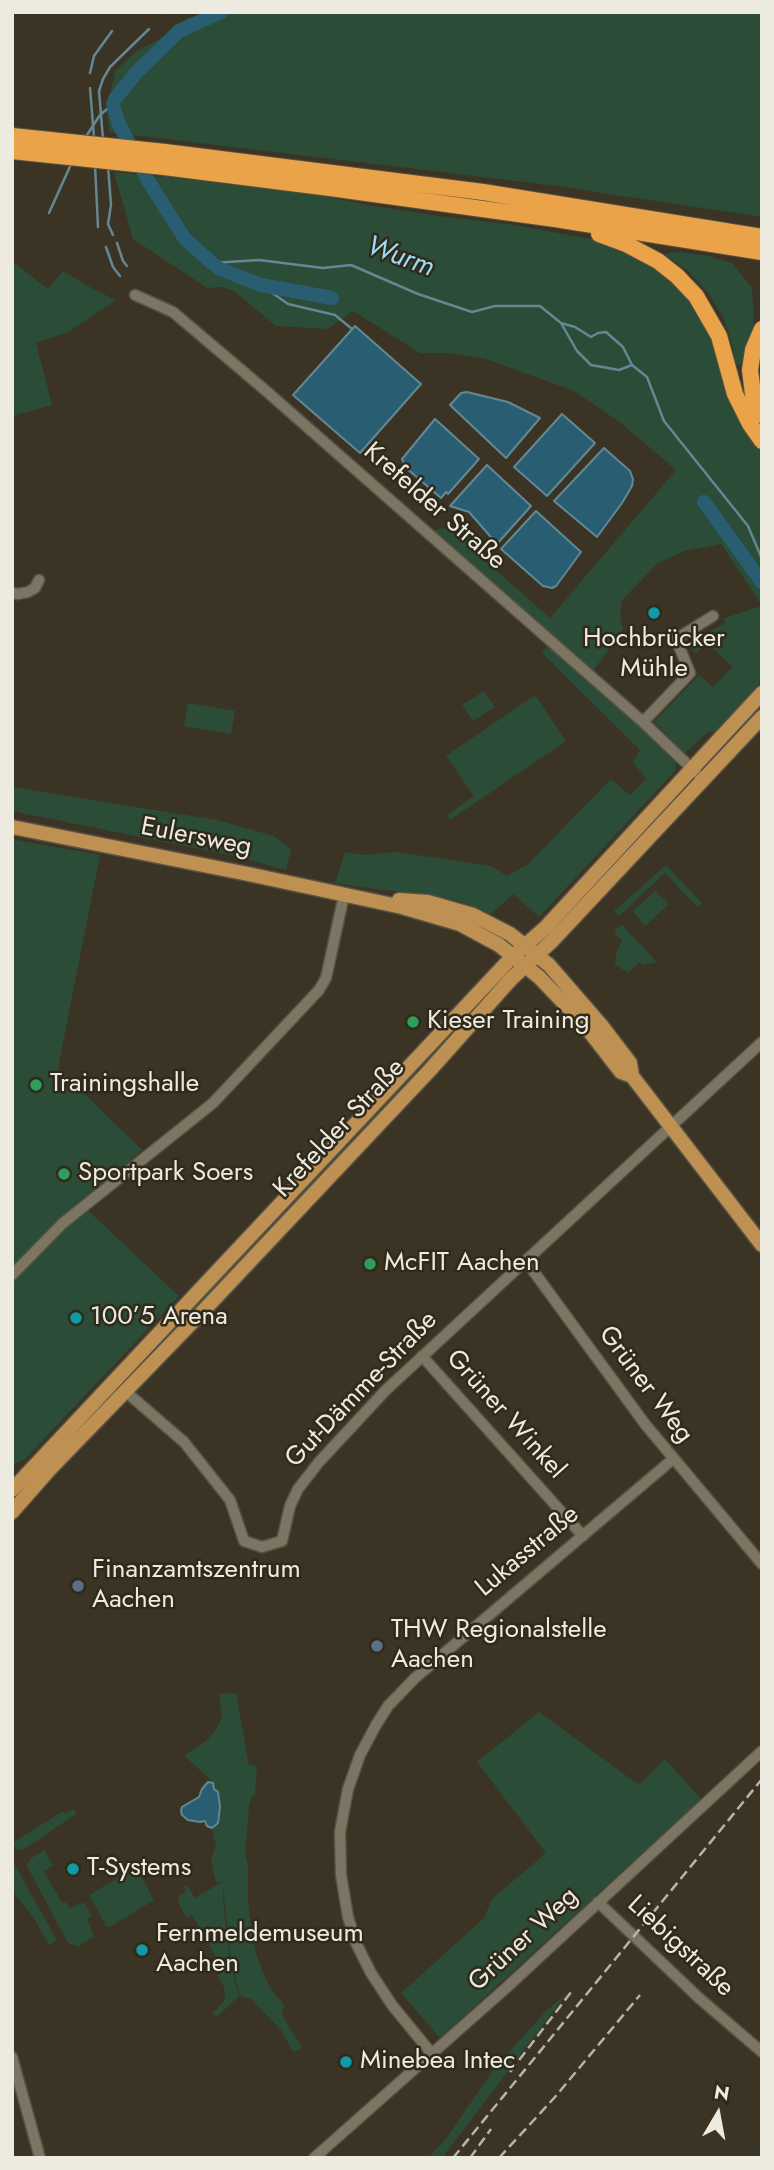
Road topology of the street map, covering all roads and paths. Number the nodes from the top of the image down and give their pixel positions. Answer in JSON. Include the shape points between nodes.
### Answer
{"nodes":[{"id":1,"x":12,"y":136,"type":"edge"},
{"id":2,"x":12,"y":151,"type":"edge"},
{"id":3,"x":164,"y":160,"type":"junction"},
{"id":4,"x":555,"y":219,"type":"junction"},
{"id":5,"x":709,"y":228,"type":"junction"},
{"id":6,"x":762,"y":228,"type":"edge"},
{"id":7,"x":762,"y":237,"type":"edge"},
{"id":8,"x":762,"y":252,"type":"edge"},
{"id":9,"x":135,"y":295,"type":"dead end"},
{"id":10,"x":762,"y":329,"type":"edge"},
{"id":11,"x":762,"y":415,"type":"edge"},
{"id":12,"x":762,"y":441,"type":"edge"},
{"id":13,"x":39,"y":580,"type":"dead end"},
{"id":14,"x":12,"y":593,"type":"edge"},
{"id":15,"x":713,"y":616,"type":"dead end"},
{"id":16,"x":762,"y":693,"type":"edge"},
{"id":17,"x":762,"y":717,"type":"edge"},
{"id":18,"x":643,"y":722,"type":"junction"},
{"id":19,"x":692,"y":768,"type":"junction"},
{"id":20,"x":703,"y":779,"type":"junction"},
{"id":21,"x":12,"y":827,"type":"edge"},
{"id":22,"x":344,"y":895,"type":"junction"},
{"id":23,"x":370,"y":900,"type":"junction"},
{"id":24,"x":524,"y":944,"type":"junction"},
{"id":25,"x":537,"y":955,"type":"junction"},
{"id":26,"x":513,"y":956,"type":"junction"},
{"id":27,"x":525,"y":965,"type":"junction"},
{"id":28,"x":762,"y":1042,"type":"edge"},
{"id":29,"x":632,"y":1076,"type":"junction"},
{"id":30,"x":671,"y":1126,"type":"junction"},
{"id":31,"x":762,"y":1245,"type":"edge"},
{"id":32,"x":526,"y":1261,"type":"junction"},
{"id":33,"x":12,"y":1275,"type":"edge"},
{"id":34,"x":422,"y":1356,"type":"junction"},
{"id":35,"x":125,"y":1391,"type":"junction"},
{"id":36,"x":673,"y":1459,"type":"junction"},
{"id":37,"x":15,"y":1494,"type":"edge"},
{"id":38,"x":12,"y":1512,"type":"edge"},
{"id":39,"x":583,"y":1536,"type":"junction"},
{"id":40,"x":762,"y":1564,"type":"edge"},
{"id":41,"x":762,"y":1752,"type":"edge"},
{"id":42,"x":598,"y":1902,"type":"junction"},
{"id":43,"x":762,"y":2052,"type":"edge"},
{"id":44,"x":432,"y":2054,"type":"junction"},
{"id":45,"x":12,"y":2057,"type":"edge"},
{"id":46,"x":40,"y":2158,"type":"edge"},
{"id":47,"x":314,"y":2158,"type":"edge"}],
"edges":[{"from":1,"to":3,"type":"highway"},
{"from":2,"to":3,"type":"highway"},
{"from":3,"to":4,"type":"highway"},
{"from":3,"to":5,"type":"highway","via":[[483,192]]},
{"from":4,"to":8,"type":"highway"},
{"from":4,"to":12,"type":"highway","via":[[643,252],[684,282],[715,328],[735,394]]},
{"from":5,"to":6,"type":"highway"},
{"from":5,"to":7,"type":"highway"},
{"from":9,"to":18,"type":"street","name":"Krefelder Straße","via":[[173,312]]},
{"from":10,"to":11,"type":"highway","via":[[750,375]]},
{"from":13,"to":14,"type":"street","via":[[28,592]]},
{"from":15,"to":18,"type":"street","via":[[676,639],[690,673]]},
{"from":16,"to":19,"type":"main road","name":"Krefelder Straße"},
{"from":17,"to":20,"type":"main road","name":"Krefelder Straße"},
{"from":18,"to":19,"type":"street","name":"Krefelder Straße"},
{"from":19,"to":20,"type":"street","name":"Krefelder Straße"},
{"from":19,"to":24,"type":"main road","name":"Krefelder Straße","via":[[542,931]]},
{"from":20,"to":25,"type":"main road","name":"Krefelder Straße"},
{"from":21,"to":22,"type":"main road","name":"Eulersweg"},
{"from":22,"to":23,"type":"main road","name":"Eulersweg"},
{"from":22,"to":33,"type":"street","via":[[326,978],[319,990],[213,1103],[63,1223]]},
{"from":23,"to":24,"type":"main road","name":"Eulersweg","via":[[411,900],[449,907],[490,923]]},
{"from":23,"to":26,"type":"main road","name":"Eulersweg","via":[[460,923]]},
{"from":24,"to":25,"type":"main road","name":"Eulersweg"},
{"from":24,"to":26,"type":"main road","name":"Krefelder Straße"},
{"from":25,"to":27,"type":"main road","name":"Krefelder Straße"},
{"from":25,"to":29,"type":"main road","name":"Eulersweg","via":[[593,1014],[630,1063]]},
{"from":26,"to":27,"type":"main road","name":"Eulersweg"},
{"from":26,"to":37,"type":"main road","name":"Krefelder Straße"},
{"from":27,"to":29,"type":"main road","name":"Eulersweg","via":[[583,1023],[621,1072]]},
{"from":27,"to":35,"type":"main road","name":"Krefelder Straße"},
{"from":28,"to":30,"type":"street","name":"Gut-Dämme-Straße"},
{"from":29,"to":30,"type":"main road"},
{"from":30,"to":31,"type":"main road"},
{"from":30,"to":32,"type":"street","name":"Gut-Dämme-Straße"},
{"from":32,"to":34,"type":"street","name":"Gut-Dämme-Straße"},
{"from":32,"to":36,"type":"street","name":"Grüner Weg"},
{"from":34,"to":35,"type":"street","name":"Gut-Dämme-Straße","via":[[308,1476],[290,1506],[282,1541],[262,1547],[244,1541],[230,1500],[184,1442]]},
{"from":34,"to":39,"type":"street","name":"Grüner Winkel"},
{"from":35,"to":37,"type":"main road","name":"Krefelder Straße"},
{"from":36,"to":39,"type":"street","name":"Lukasstraße"},
{"from":36,"to":40,"type":"street","name":"Grüner Weg"},
{"from":37,"to":38,"type":"main road","name":"Krefelder Straße"},
{"from":39,"to":44,"type":"street","name":"Lukasstraße","via":[[406,1686],[376,1725],[348,1789],[340,1862],[351,1930],[384,1994]]},
{"from":41,"to":42,"type":"street","name":"Grüner Weg"},
{"from":42,"to":43,"type":"street","name":"Liebigstraße"},
{"from":42,"to":44,"type":"street","name":"Grüner Weg"},
{"from":44,"to":47,"type":"street","name":"Grüner Weg"},
{"from":45,"to":46,"type":"street"}]}
